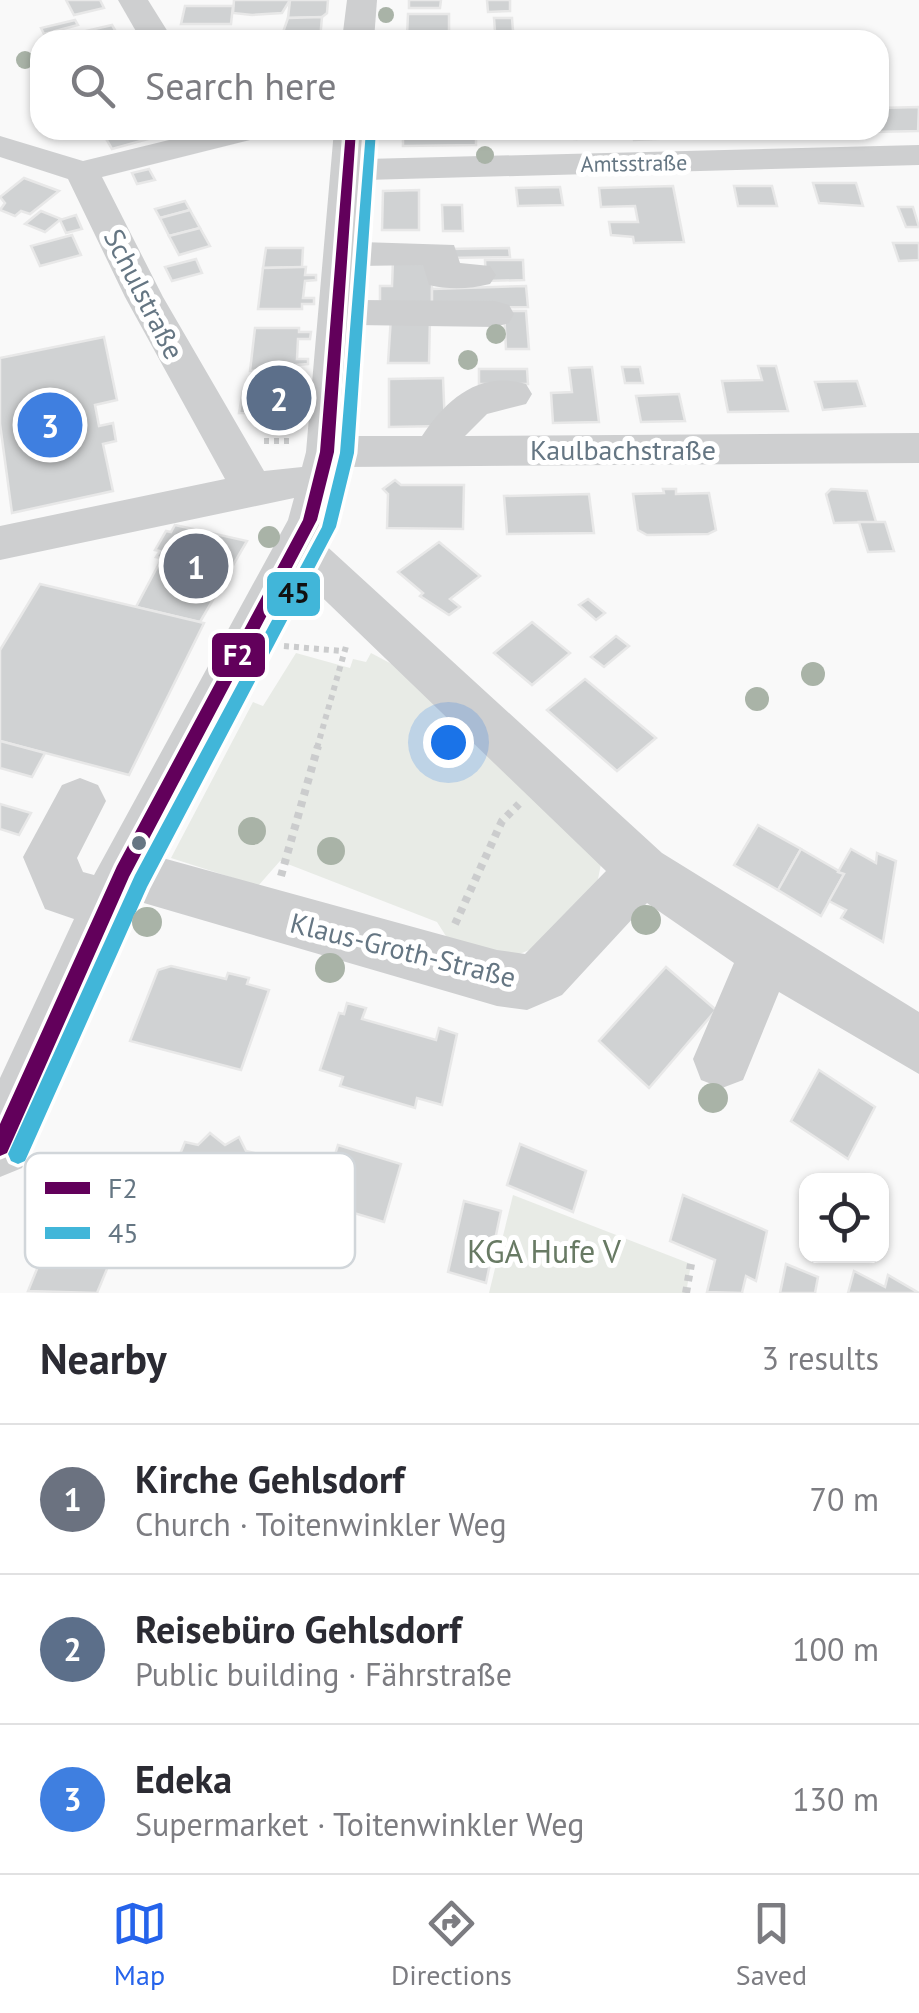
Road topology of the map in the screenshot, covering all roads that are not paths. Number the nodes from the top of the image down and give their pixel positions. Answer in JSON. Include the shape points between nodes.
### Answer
{"nodes":[{"id":1,"x":132,"y":0,"type":"edge"},
{"id":2,"x":362,"y":0,"type":"edge"},
{"id":3,"x":152,"y":30,"type":"edge"},
{"id":4,"x":359,"y":30,"type":"edge"},
{"id":5,"x":201,"y":140,"type":"edge"},
{"id":6,"x":350,"y":140,"type":"edge"},
{"id":7,"x":0,"y":146,"type":"edge"},
{"id":8,"x":625,"y":146,"type":"edge"},
{"id":9,"x":919,"y":155,"type":"edge"},
{"id":10,"x":348,"y":170,"type":"junction"},
{"id":11,"x":82,"y":172,"type":"junction"},
{"id":12,"x":342,"y":254,"type":"junction"},
{"id":13,"x":478,"y":274,"type":"dead end"},
{"id":14,"x":338,"y":312,"type":"junction"},
{"id":15,"x":495,"y":314,"type":"dead end"},
{"id":16,"x":512,"y":394,"type":"dead end"},
{"id":17,"x":919,"y":448,"type":"edge"},
{"id":18,"x":433,"y":452,"type":"junction"},
{"id":19,"x":325,"y":460,"type":"junction"},
{"id":20,"x":252,"y":489,"type":"junction"},
{"id":21,"x":1,"y":538,"type":"edge"},
{"id":22,"x":298,"y":547,"type":"junction"},
{"id":23,"x":80,"y":800,"type":"dead end"},
{"id":24,"x":643,"y":870,"type":"junction"},
{"id":25,"x":116,"y":888,"type":"junction"},
{"id":26,"x":767,"y":953,"type":"junction"},
{"id":27,"x":919,"y":1045,"type":"edge"},
{"id":28,"x":20,"y":1055,"type":"edge"},
{"id":29,"x":722,"y":1059,"type":"dead end"},
{"id":30,"x":0,"y":1146,"type":"edge"}],
"edges":[{"from":1,"to":3,"type":"street"},
{"from":2,"to":4,"type":"street"},
{"from":5,"to":11,"type":"street"},
{"from":6,"to":10,"type":"street"},
{"from":7,"to":11,"type":"street"},
{"from":8,"to":9,"type":"street","name":"Amtsstraße"},
{"from":8,"to":10,"type":"street","name":"Amtsstraße"},
{"from":10,"to":12,"type":"street"},
{"from":11,"to":20,"type":"street","name":"Schulstraße"},
{"from":12,"to":13,"type":"street","via":[[441,254],[442,276]]},
{"from":12,"to":14,"type":"street"},
{"from":14,"to":15,"type":"street"},
{"from":14,"to":19,"type":"street"},
{"from":16,"to":18,"type":"street","via":[[478,396]]},
{"from":17,"to":18,"type":"street","name":"Kaulbachstraße"},
{"from":18,"to":19,"type":"street","name":"Kaulbachstraße"},
{"from":19,"to":20,"type":"street","name":"Kaulbachstraße","via":[[288,482]]},
{"from":19,"to":22,"type":"street"},
{"from":20,"to":21,"type":"street","name":"Kaulbachstraße","via":[[162,499]]},
{"from":22,"to":24,"type":"street"},
{"from":22,"to":25,"type":"street"},
{"from":23,"to":25,"type":"street","name":"Klaus-Groth-Straße","via":[[50,857],[64,891]]},
{"from":24,"to":25,"type":"street","name":"Klaus-Groth-Straße","via":[[542,976],[527,982],[271,916]]},
{"from":24,"to":26,"type":"street"},
{"from":25,"to":28,"type":"street"},
{"from":26,"to":27,"type":"street"},
{"from":26,"to":29,"type":"street"},
{"from":28,"to":30,"type":"street"}]}
